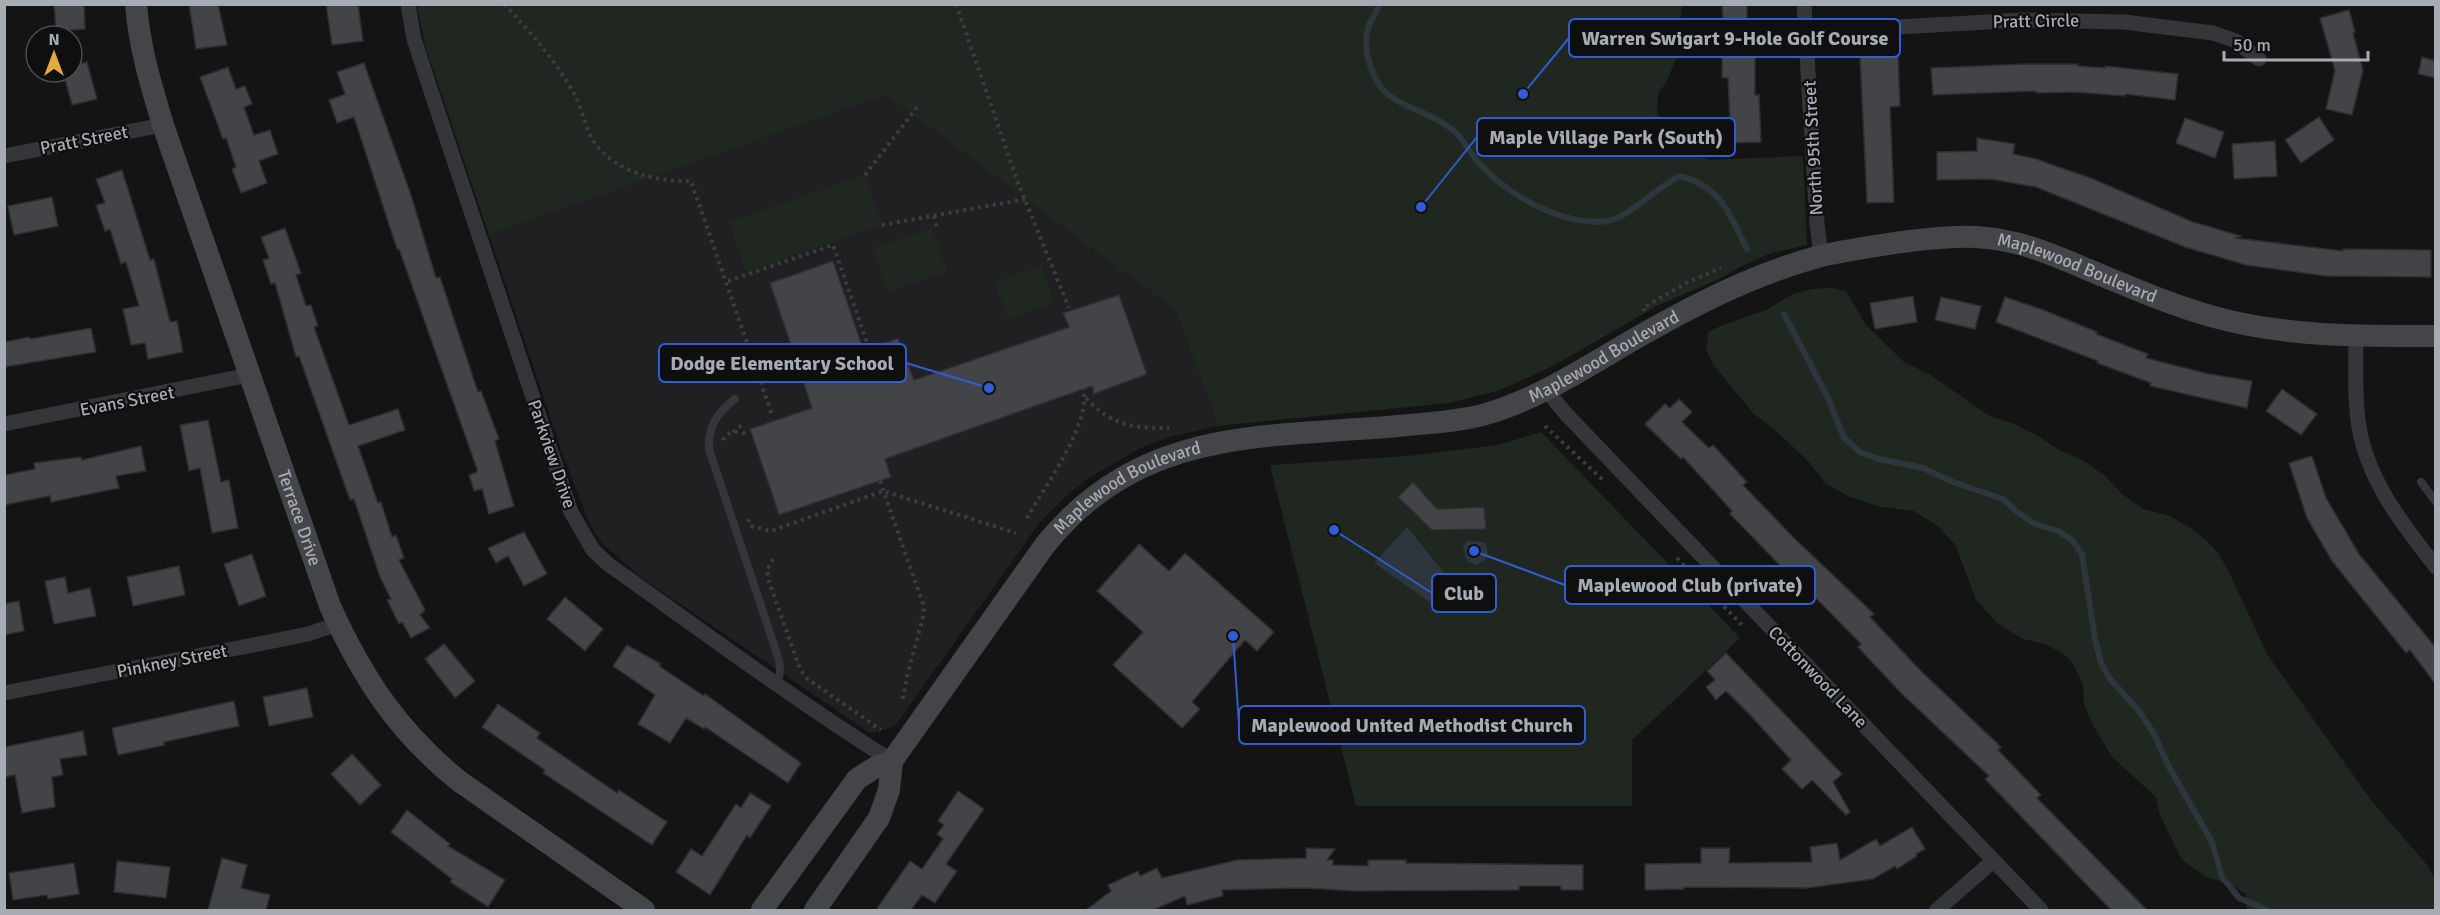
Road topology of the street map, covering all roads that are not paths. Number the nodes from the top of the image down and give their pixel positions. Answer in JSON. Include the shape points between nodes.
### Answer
{"nodes":[{"id":1,"x":136,"y":4,"type":"edge"},
{"id":2,"x":408,"y":4,"type":"edge"},
{"id":3,"x":1804,"y":4,"type":"edge"},
{"id":4,"x":1806,"y":32,"type":"junction"},
{"id":5,"x":2259,"y":59,"type":"dead end"},
{"id":6,"x":163,"y":125,"type":"junction"},
{"id":7,"x":4,"y":156,"type":"edge"},
{"id":8,"x":1821,"y":256,"type":"junction"},
{"id":9,"x":2356,"y":336,"type":"junction"},
{"id":10,"x":2436,"y":336,"type":"edge"},
{"id":11,"x":249,"y":375,"type":"junction"},
{"id":12,"x":1546,"y":390,"type":"junction"},
{"id":13,"x":735,"y":399,"type":"dead end"},
{"id":14,"x":4,"y":424,"type":"edge"},
{"id":15,"x":2421,"y":482,"type":"dead end"},
{"id":16,"x":2436,"y":502,"type":"edge"},
{"id":17,"x":2436,"y":567,"type":"edge"},
{"id":18,"x":338,"y":624,"type":"junction"},
{"id":19,"x":778,"y":684,"type":"junction"},
{"id":20,"x":4,"y":693,"type":"edge"},
{"id":21,"x":892,"y":761,"type":"junction"},
{"id":22,"x":1993,"y":861,"type":"junction"},
{"id":23,"x":644,"y":910,"type":"edge"},
{"id":24,"x":762,"y":910,"type":"edge"},
{"id":25,"x":815,"y":910,"type":"edge"},
{"id":26,"x":1937,"y":910,"type":"edge"},
{"id":27,"x":2041,"y":910,"type":"edge"}],
"edges":[{"from":1,"to":6,"type":"street","name":"Terrace Drive","via":[[145,66]]},
{"from":2,"to":19,"type":"street","name":"Parkview Drive","via":[[428,82],[571,512],[581,531],[608,564]]},
{"from":3,"to":4,"type":"street","name":"North 95th Street"},
{"from":4,"to":5,"type":"street","name":"Pratt Circle","via":[[2024,20],[2124,22],[2213,33],[2236,42]]},
{"from":4,"to":8,"type":"street","name":"North 95th Street"},
{"from":6,"to":7,"type":"street","name":"Pratt Street"},
{"from":6,"to":11,"type":"street","name":"Terrace Drive"},
{"from":8,"to":9,"type":"street","name":"Maplewood Boulevard","via":[[1935,238],[2002,239],[2034,247],[2153,297],[2214,317],[2284,330]]},
{"from":8,"to":12,"type":"street","name":"Maplewood Boulevard","via":[[1717,295]]},
{"from":9,"to":10,"type":"street","name":"Maplewood Boulevard"},
{"from":9,"to":17,"type":"street","via":[[2359,426],[2367,458],[2400,521]]},
{"from":11,"to":14,"type":"street","name":"Evans Street"},
{"from":11,"to":18,"type":"street","name":"Terrace Drive"},
{"from":12,"to":21,"type":"street","name":"Maplewood Boulevard","via":[[1497,411],[1464,418],[1202,446],[1163,457],[1126,474],[1085,503],[1056,531]]},
{"from":12,"to":22,"type":"street","name":"Cottonwood Lane"},
{"from":13,"to":19,"type":"lane","via":[[716,417],[710,449],[779,660]]},
{"from":15,"to":16,"type":"lane"},
{"from":18,"to":20,"type":"street","name":"Pinkney Street","via":[[308,634]]},
{"from":18,"to":23,"type":"street","name":"Terrace Drive","via":[[384,706],[435,762]]},
{"from":19,"to":21,"type":"street","name":"Parkview Drive"},
{"from":21,"to":24,"type":"street","name":"Maplewood Boulevard","via":[[857,779]]},
{"from":21,"to":25,"type":"street","name":"Maplewood Boulevard","via":[[889,790],[879,818]]},
{"from":22,"to":26,"type":"street"},
{"from":22,"to":27,"type":"street","name":"Cottonwood Lane"}]}
